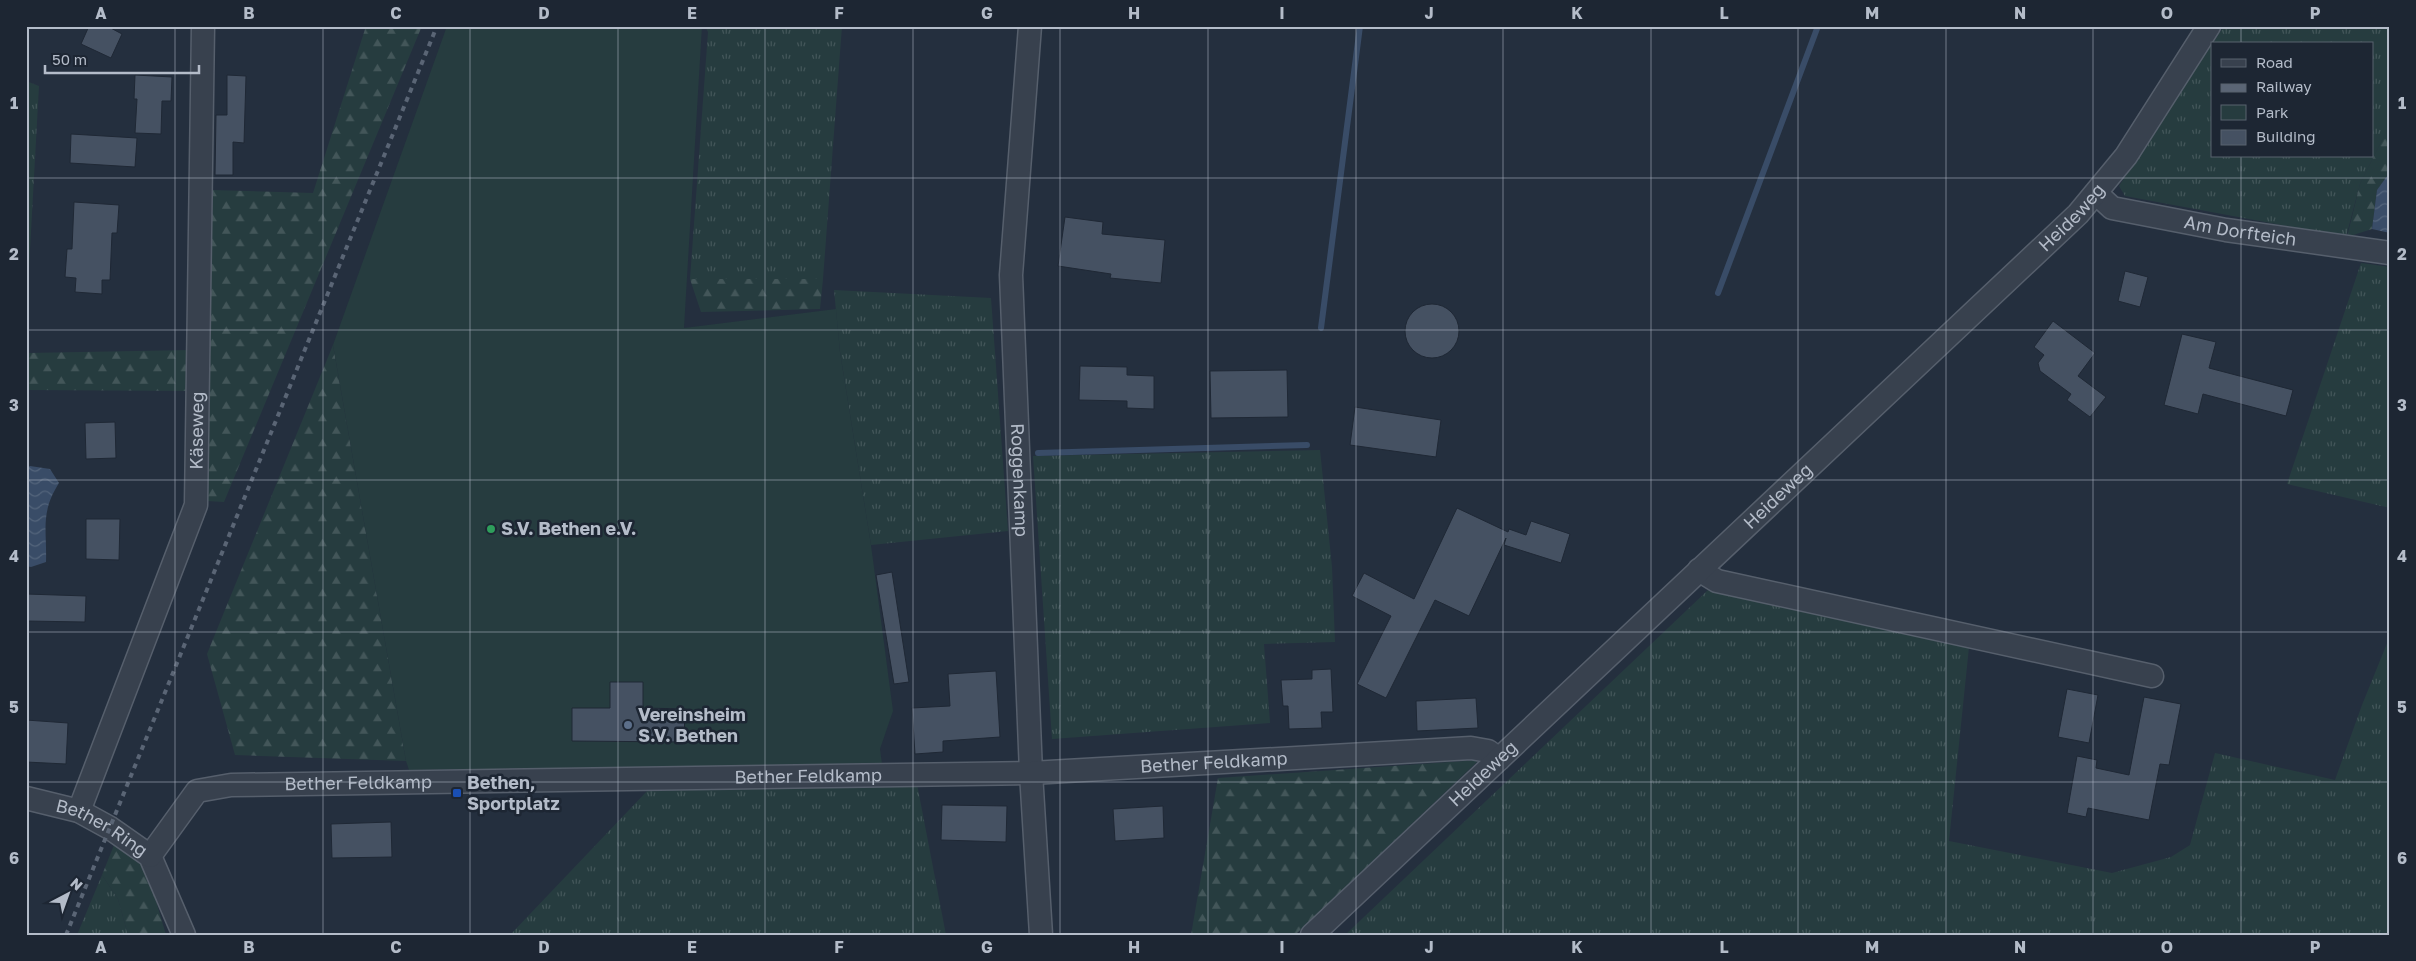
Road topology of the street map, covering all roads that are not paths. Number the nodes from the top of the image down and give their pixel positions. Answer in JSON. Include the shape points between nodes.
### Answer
{"nodes":[{"id":1,"x":1030,"y":26,"type":"edge"},
{"id":2,"x":2209,"y":26,"type":"edge"},
{"id":3,"x":197,"y":29,"type":"edge"},
{"id":4,"x":2096,"y":194,"type":"junction"},
{"id":5,"x":2390,"y":253,"type":"edge"},
{"id":6,"x":1699,"y":570,"type":"junction"},
{"id":7,"x":2152,"y":676,"type":"dead end"},
{"id":8,"x":1499,"y":759,"type":"junction"},
{"id":9,"x":409,"y":770,"type":"dead end"},
{"id":10,"x":1031,"y":774,"type":"junction"},
{"id":11,"x":432,"y":783,"type":"junction"},
{"id":12,"x":26,"y":798,"type":"edge"},
{"id":13,"x":79,"y":811,"type":"junction"},
{"id":14,"x":150,"y":856,"type":"junction"},
{"id":15,"x":184,"y":935,"type":"edge"},
{"id":16,"x":1041,"y":935,"type":"edge"},
{"id":17,"x":1312,"y":935,"type":"edge"}],
"edges":[{"from":1,"to":10,"type":"street","name":"Roggenkamp","via":[[1011,276]]},
{"from":2,"to":4,"type":"street","name":"Heideweg","via":[[2126,156]]},
{"from":3,"to":13,"type":"street","name":"Käseweg","via":[[196,504]]},
{"from":4,"to":5,"type":"street","name":"Am Dorfteich","via":[[2112,208],[2226,230]]},
{"from":4,"to":6,"type":"street","name":"Heideweg"},
{"from":6,"to":7,"type":"street","via":[[1717,581]]},
{"from":6,"to":8,"type":"street","name":"Heideweg"},
{"from":8,"to":10,"type":"street","name":"Bether Feldkamp","via":[[1488,751],[1472,748]]},
{"from":8,"to":17,"type":"street","name":"Heideweg"},
{"from":9,"to":11,"type":"street"},
{"from":10,"to":11,"type":"street","name":"Bether Feldkamp"},
{"from":10,"to":16,"type":"street","name":"Roggenkamp"},
{"from":11,"to":14,"type":"street","name":"Bether Feldkamp","via":[[231,784],[197,791]]},
{"from":12,"to":13,"type":"street","name":"Bether Ring"},
{"from":13,"to":14,"type":"street","name":"Bether Ring"},
{"from":14,"to":15,"type":"street","name":"Bether Ring"}]}
